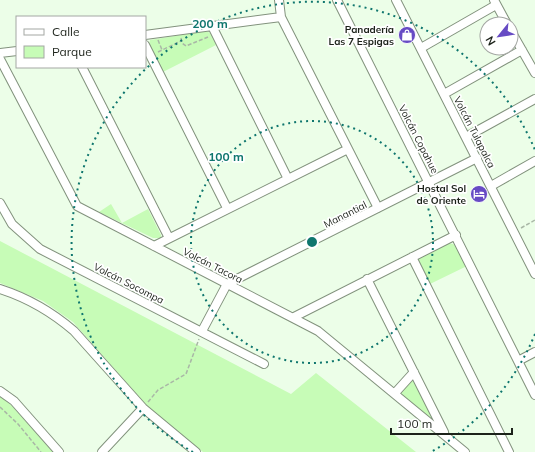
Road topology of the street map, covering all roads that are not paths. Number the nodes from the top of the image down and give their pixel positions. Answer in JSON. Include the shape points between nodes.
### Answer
{"nodes":[{"id":1,"x":279,"y":0,"type":"edge"},
{"id":2,"x":337,"y":0,"type":"edge"},
{"id":3,"x":400,"y":1,"type":"edge"},
{"id":4,"x":495,"y":2,"type":"edge"},
{"id":5,"x":503,"y":16,"type":"edge"},
{"id":6,"x":281,"y":18,"type":"junction"},
{"id":7,"x":212,"y":26,"type":"junction"},
{"id":8,"x":146,"y":35,"type":"edge"},
{"id":9,"x":519,"y":45,"type":"edge"},
{"id":10,"x":146,"y":47,"type":"edge"},
{"id":11,"x":420,"y":48,"type":"junction"},
{"id":12,"x":522,"y":50,"type":"junction"},
{"id":13,"x":16,"y":51,"type":"edge"},
{"id":14,"x":0,"y":53,"type":"edge"},
{"id":15,"x":0,"y":59,"type":"edge"},
{"id":16,"x":83,"y":68,"type":"edge"},
{"id":17,"x":535,"y":73,"type":"edge"},
{"id":18,"x":444,"y":94,"type":"junction"},
{"id":19,"x":535,"y":99,"type":"edge"},
{"id":20,"x":466,"y":137,"type":"junction"},
{"id":21,"x":348,"y":149,"type":"junction"},
{"id":22,"x":477,"y":158,"type":"junction"},
{"id":23,"x":535,"y":161,"type":"edge"},
{"id":24,"x":288,"y":179,"type":"junction"},
{"id":25,"x":430,"y":182,"type":"junction"},
{"id":26,"x":491,"y":186,"type":"junction"},
{"id":27,"x":0,"y":203,"type":"edge"},
{"id":28,"x":228,"y":208,"type":"junction"},
{"id":29,"x":378,"y":208,"type":"junction"},
{"id":30,"x":456,"y":235,"type":"junction"},
{"id":31,"x":169,"y":238,"type":"junction"},
{"id":32,"x":154,"y":246,"type":"junction"},
{"id":33,"x":412,"y":257,"type":"junction"},
{"id":34,"x":535,"y":274,"type":"edge"},
{"id":35,"x":367,"y":279,"type":"junction"},
{"id":36,"x":227,"y":284,"type":"junction"},
{"id":37,"x":0,"y":289,"type":"edge"},
{"id":38,"x":294,"y":317,"type":"junction"},
{"id":39,"x":202,"y":331,"type":"junction"},
{"id":40,"x":535,"y":352,"type":"edge"},
{"id":41,"x":518,"y":361,"type":"junction"},
{"id":42,"x":264,"y":364,"type":"dead end"},
{"id":43,"x":414,"y":372,"type":"junction"},
{"id":44,"x":0,"y":391,"type":"edge"},
{"id":45,"x":395,"y":393,"type":"junction"},
{"id":46,"x":535,"y":395,"type":"edge"},
{"id":47,"x":143,"y":408,"type":"junction"},
{"id":48,"x":445,"y":435,"type":"junction"},
{"id":49,"x":59,"y":452,"type":"edge"},
{"id":50,"x":102,"y":452,"type":"edge"},
{"id":51,"x":196,"y":452,"type":"edge"},
{"id":52,"x":465,"y":452,"type":"edge"},
{"id":53,"x":509,"y":452,"type":"edge"}],
"edges":[{"from":1,"to":6,"type":"street"},
{"from":2,"to":25,"type":"street","name":"Volcán Copahue"},
{"from":3,"to":11,"type":"street","name":"Volcán Tulapalca"},
{"from":4,"to":5,"type":"street"},
{"from":4,"to":11,"type":"street"},
{"from":6,"to":7,"type":"street"},
{"from":6,"to":21,"type":"street"},
{"from":7,"to":8,"type":"street"},
{"from":7,"to":24,"type":"street"},
{"from":9,"to":12,"type":"street"},
{"from":10,"to":28,"type":"street"},
{"from":11,"to":18,"type":"street","name":"Volcán Tulapalca"},
{"from":12,"to":17,"type":"street"},
{"from":12,"to":18,"type":"street"},
{"from":13,"to":14,"type":"street"},
{"from":15,"to":32,"type":"street","name":"Volcán Tacora","via":[[75,204]]},
{"from":16,"to":31,"type":"street"},
{"from":18,"to":20,"type":"street","name":"Volcán Tulapalca"},
{"from":19,"to":20,"type":"street"},
{"from":20,"to":22,"type":"street","name":"Volcán Tulapalca"},
{"from":21,"to":24,"type":"street"},
{"from":21,"to":29,"type":"street"},
{"from":22,"to":25,"type":"street","name":"Manantial"},
{"from":22,"to":26,"type":"street","name":"Volcán Tulapalca"},
{"from":23,"to":26,"type":"street"},
{"from":24,"to":28,"type":"street"},
{"from":25,"to":29,"type":"street","name":"Manantial"},
{"from":25,"to":30,"type":"street","name":"Volcán Copahue"},
{"from":26,"to":34,"type":"street","name":"Volcán Tulapalca"},
{"from":27,"to":39,"type":"street","name":"Volcán Socompa","via":[[12,224],[40,249]]},
{"from":28,"to":31,"type":"street"},
{"from":29,"to":36,"type":"street","name":"Manantial"},
{"from":30,"to":33,"type":"street"},
{"from":30,"to":41,"type":"street","name":"Volcán Copahue"},
{"from":31,"to":32,"type":"street"},
{"from":32,"to":36,"type":"street","name":"Volcán Tacora"},
{"from":33,"to":35,"type":"street"},
{"from":33,"to":53,"type":"street"},
{"from":35,"to":38,"type":"street"},
{"from":35,"to":43,"type":"street"},
{"from":36,"to":38,"type":"street","name":"Volcán Tacora"},
{"from":36,"to":39,"type":"street"},
{"from":37,"to":47,"type":"street","via":[[38,305],[63,321]]},
{"from":38,"to":45,"type":"street","name":"Volcán Tacora","via":[[324,335]]},
{"from":39,"to":42,"type":"street","name":"Volcán Socompa"},
{"from":40,"to":41,"type":"street"},
{"from":41,"to":46,"type":"street","name":"Volcán Copahue"},
{"from":43,"to":45,"type":"street"},
{"from":43,"to":48,"type":"street"},
{"from":44,"to":49,"type":"street","via":[[14,401]]},
{"from":45,"to":48,"type":"street","name":"Volcán Tacora"},
{"from":47,"to":50,"type":"street"},
{"from":47,"to":51,"type":"street"},
{"from":48,"to":52,"type":"street","name":"Volcán Tacora"}]}
